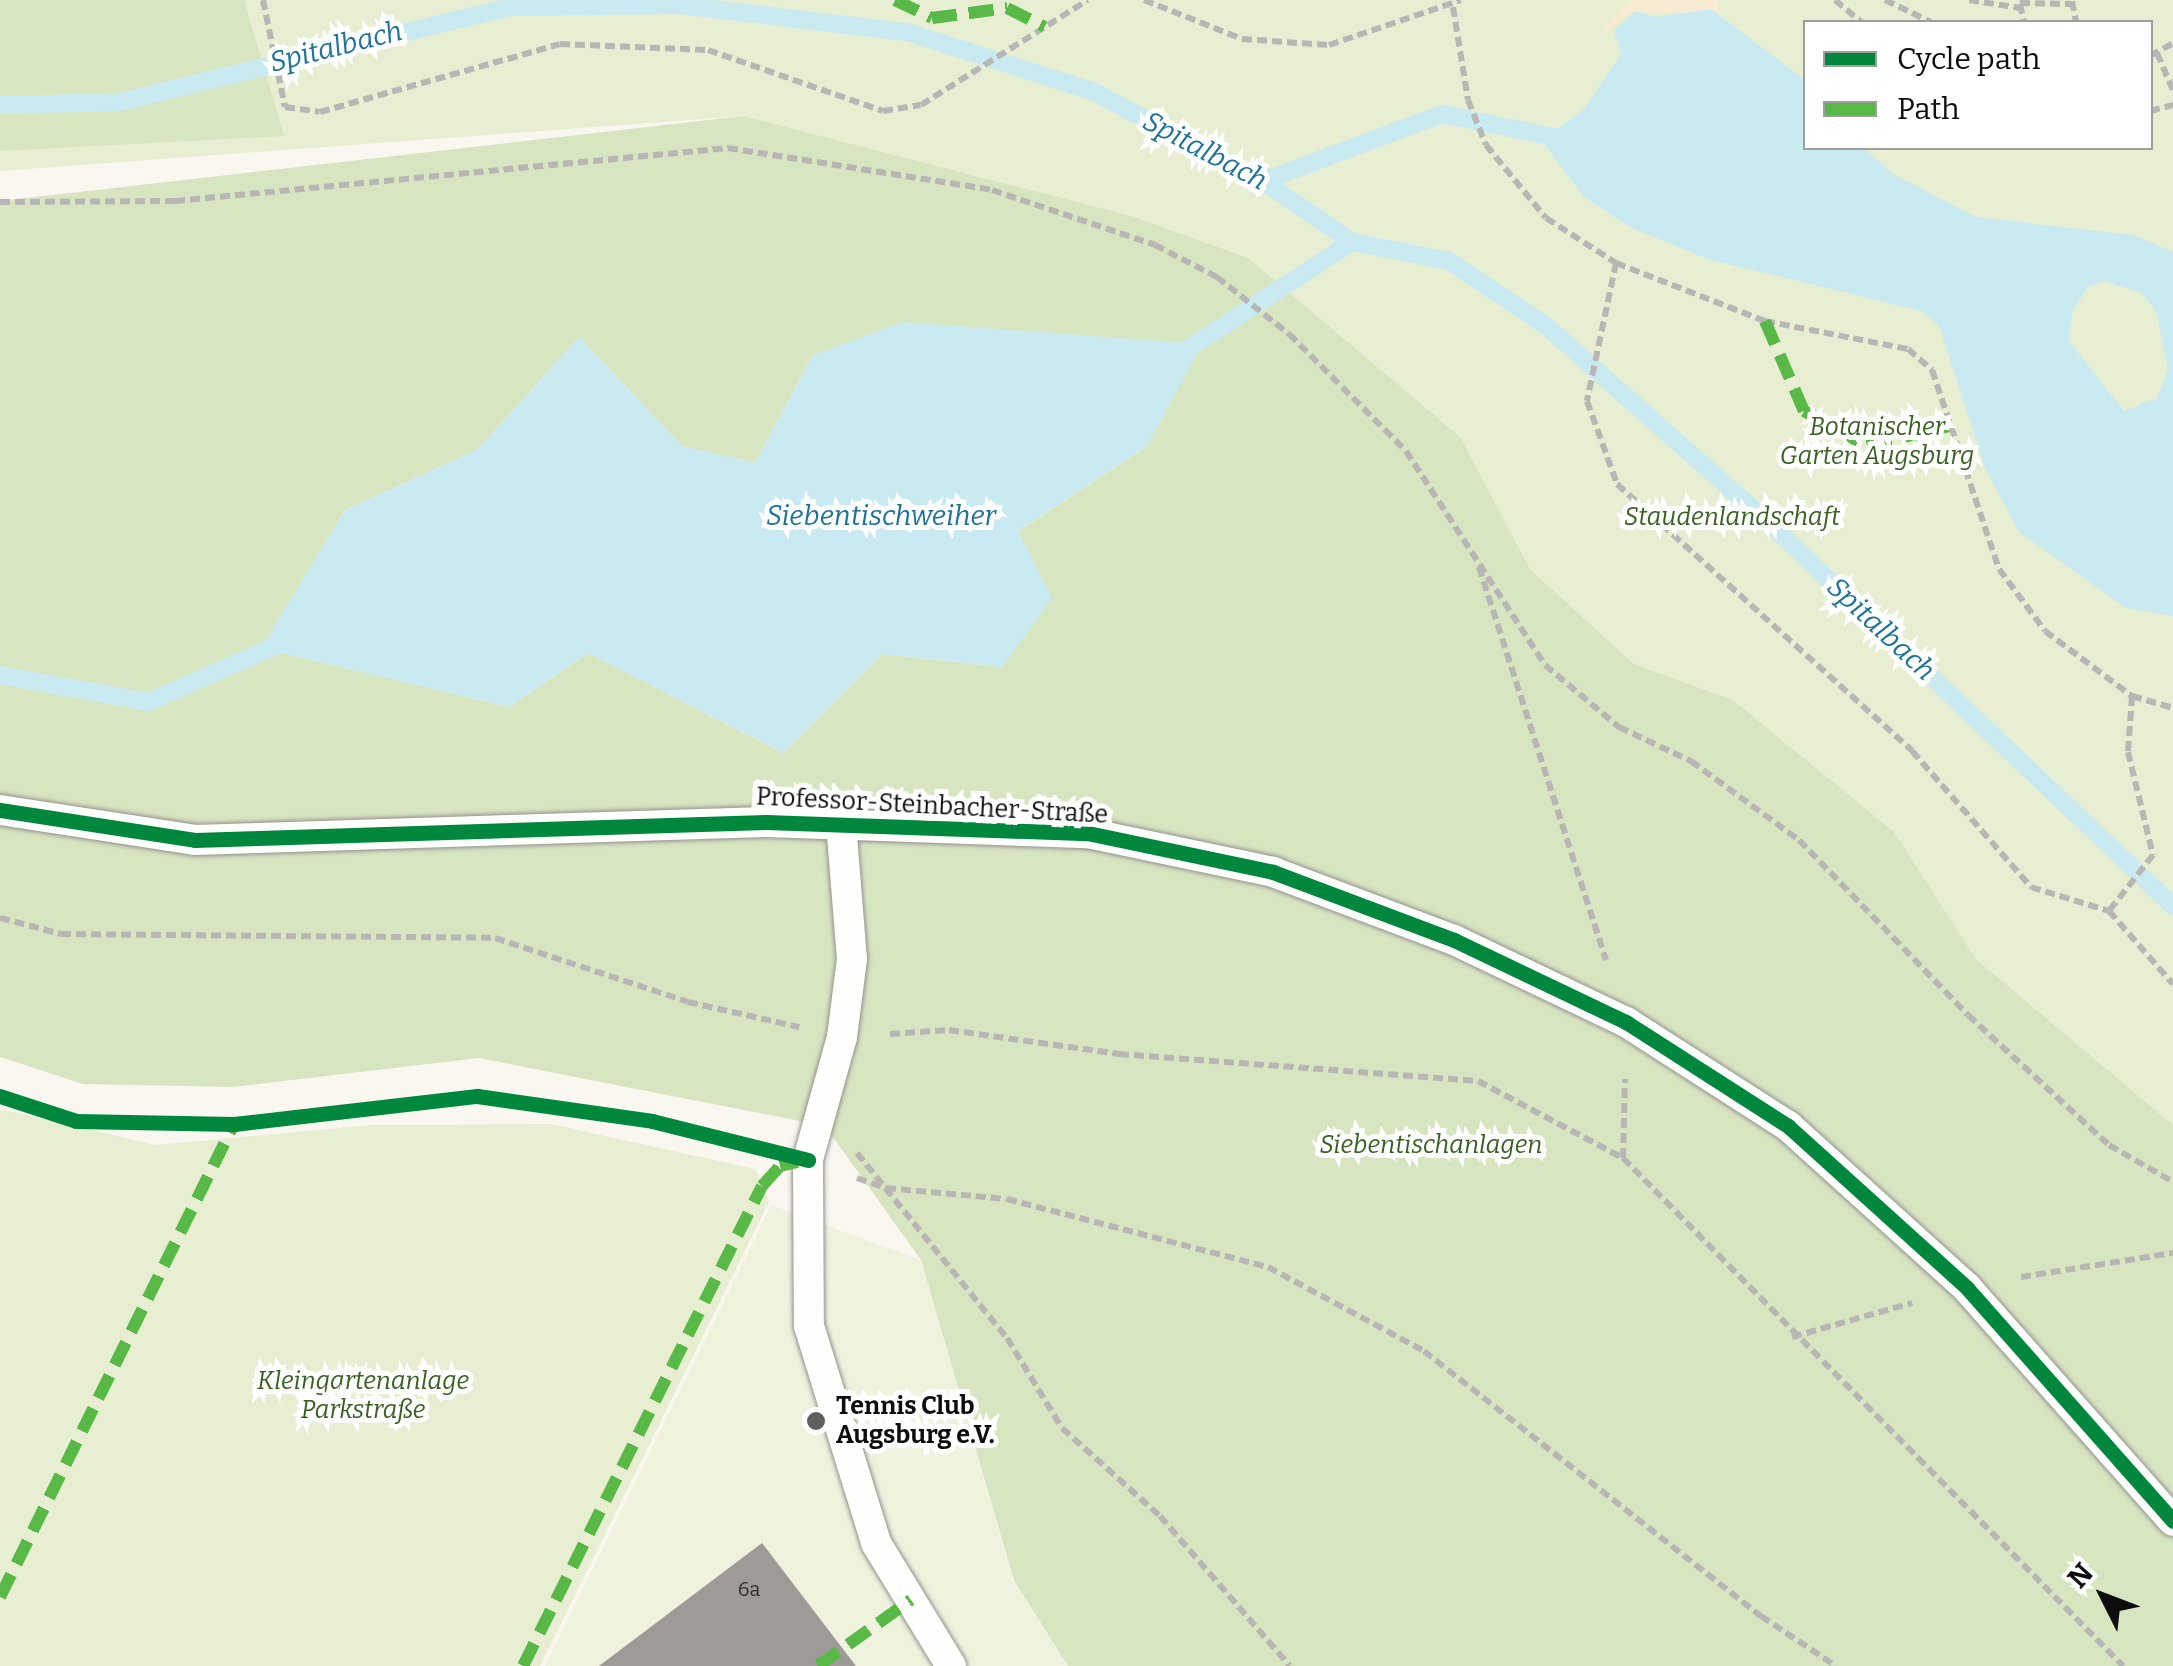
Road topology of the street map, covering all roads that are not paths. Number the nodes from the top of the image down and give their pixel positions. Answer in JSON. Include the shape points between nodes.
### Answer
{"nodes":[{"id":1,"x":0,"y":810,"type":"edge"},
{"id":2,"x":841,"y":823,"type":"junction"},
{"id":3,"x":2173,"y":1521,"type":"edge"},
{"id":4,"x":951,"y":1666,"type":"edge"}],
"edges":[{"from":1,"to":2,"type":"lane","name":"Professor-Steinbacher-Straße","via":[[194,840]]},
{"from":2,"to":3,"type":"lane","name":"Professor-Steinbacher-Straße","via":[[1087,833],[1273,872],[1454,940],[1626,1022],[1788,1126],[1967,1288]]},
{"from":2,"to":4,"type":"lane","via":[[852,959],[842,1037],[808,1160],[809,1326],[876,1543]]}]}
